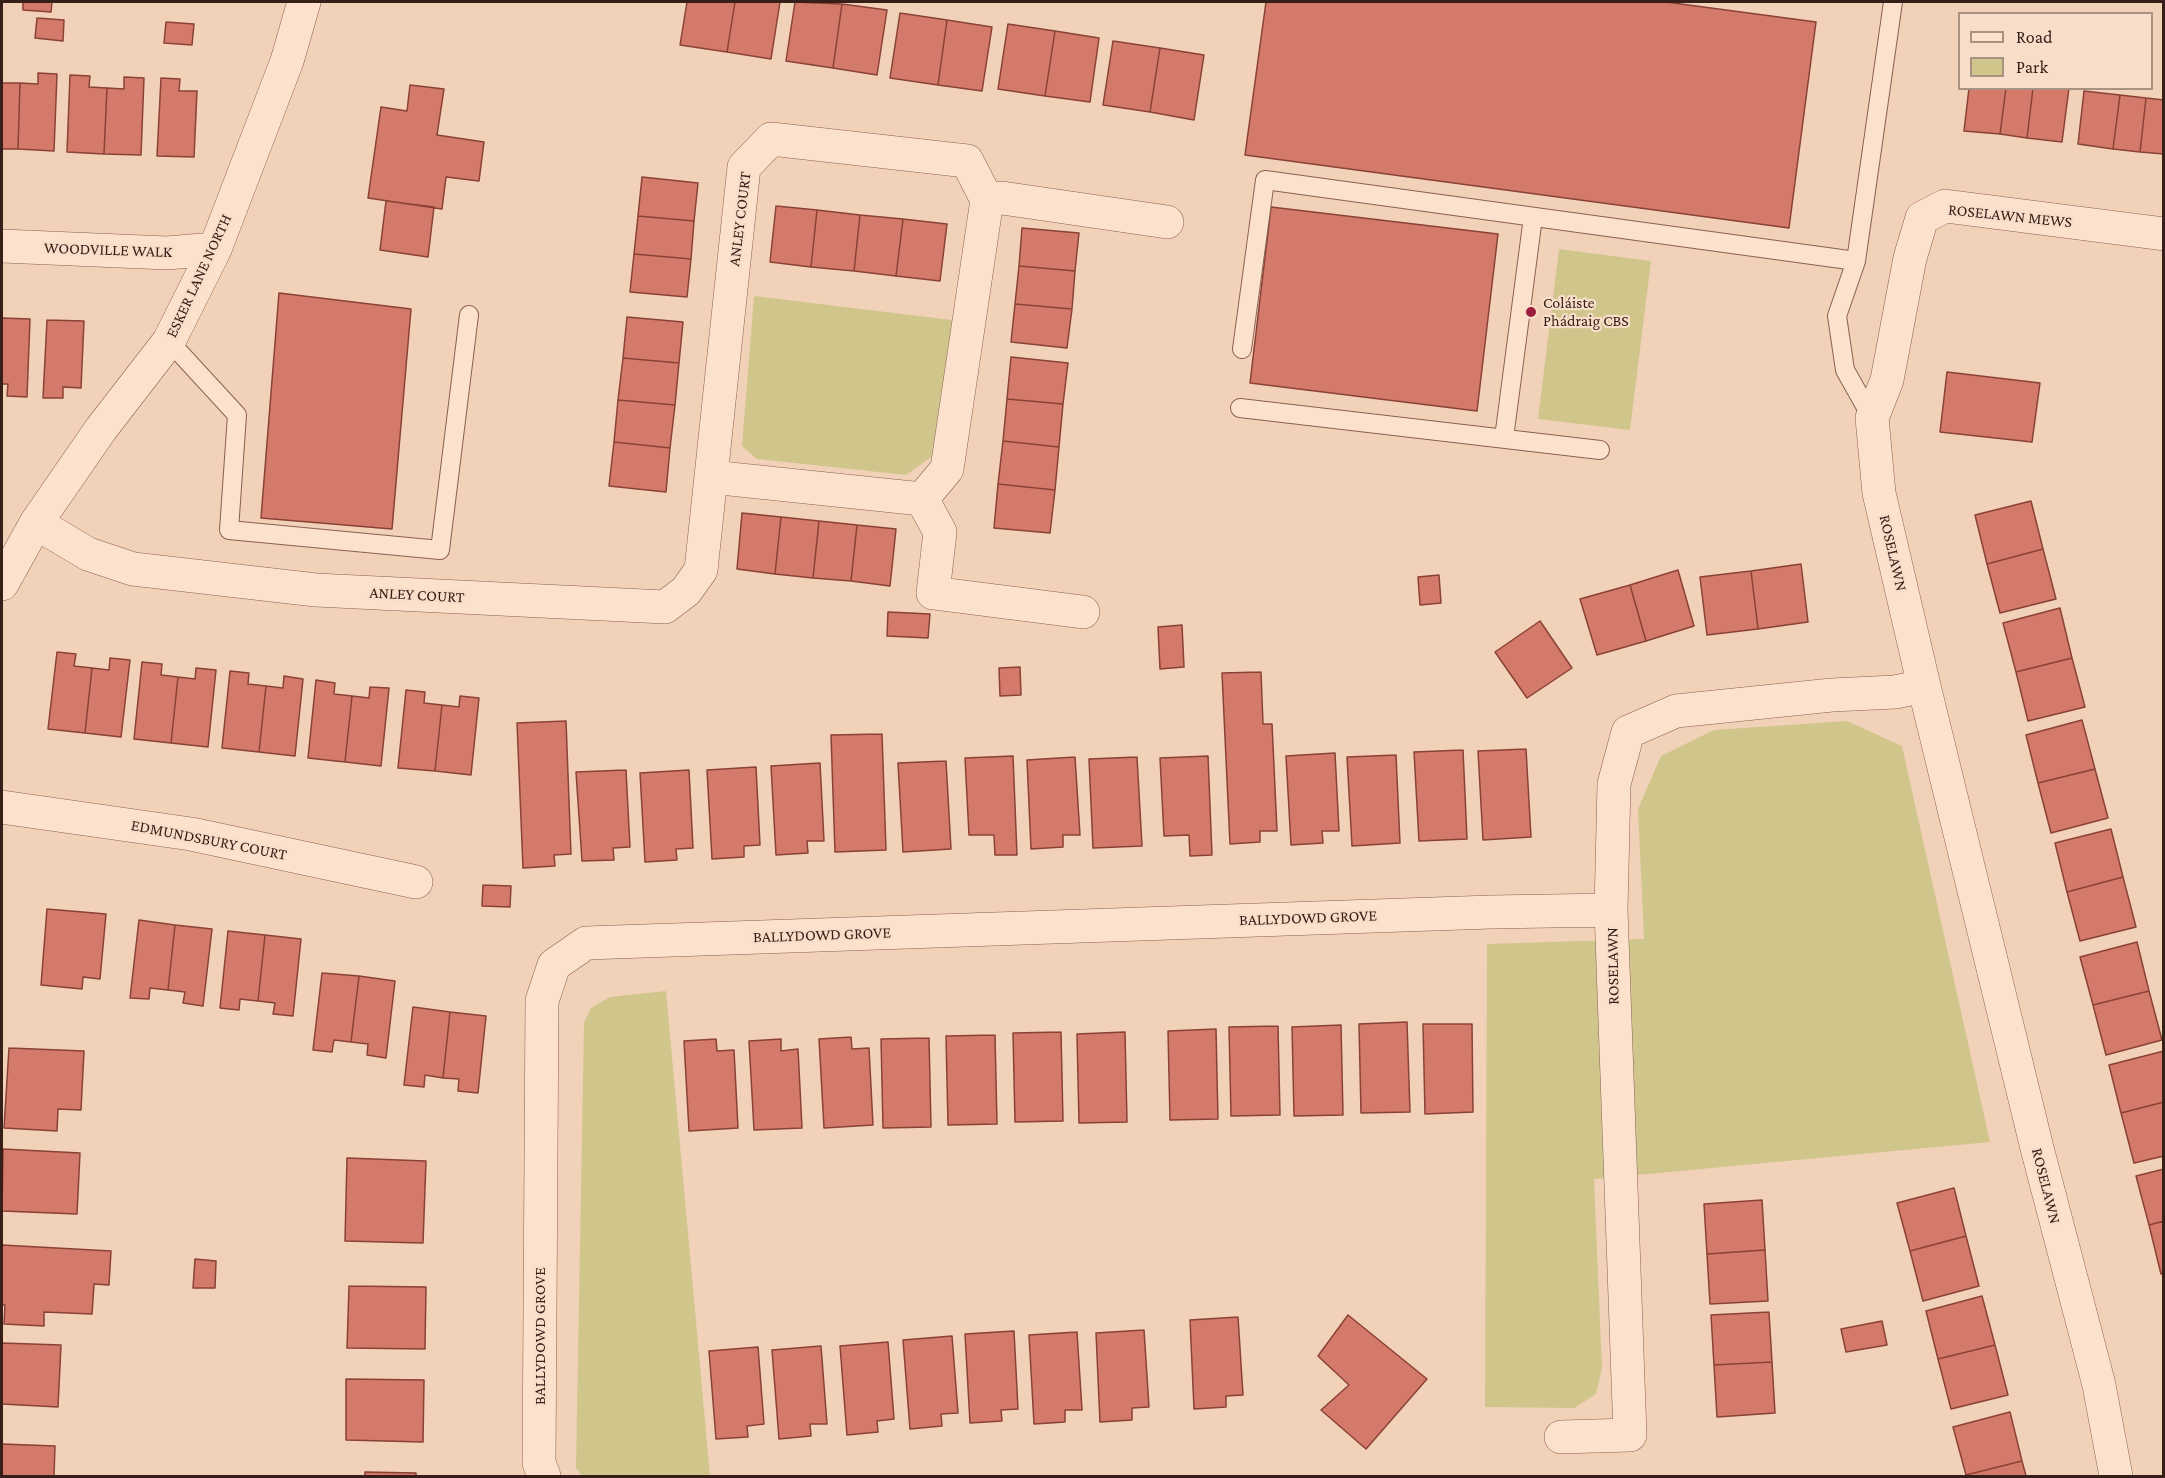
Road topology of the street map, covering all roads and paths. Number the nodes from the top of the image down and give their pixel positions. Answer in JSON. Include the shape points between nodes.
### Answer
{"nodes":[{"id":1,"x":304,"y":2,"type":"edge"},
{"id":2,"x":1893,"y":2,"type":"edge"},
{"id":3,"x":987,"y":200,"type":"junction"},
{"id":4,"x":1533,"y":217,"type":"junction"},
{"id":5,"x":1167,"y":222,"type":"dead end"},
{"id":6,"x":2163,"y":234,"type":"edge"},
{"id":7,"x":2,"y":246,"type":"edge"},
{"id":8,"x":215,"y":249,"type":"junction"},
{"id":9,"x":1856,"y":261,"type":"junction"},
{"id":10,"x":469,"y":315,"type":"dead end"},
{"id":11,"x":169,"y":341,"type":"junction"},
{"id":12,"x":1242,"y":349,"type":"dead end"},
{"id":13,"x":1240,"y":408,"type":"dead end"},
{"id":14,"x":1872,"y":418,"type":"junction"},
{"id":15,"x":1504,"y":438,"type":"junction"},
{"id":16,"x":1600,"y":450,"type":"dead end"},
{"id":17,"x":711,"y":477,"type":"junction"},
{"id":18,"x":922,"y":499,"type":"junction"},
{"id":19,"x":36,"y":523,"type":"junction"},
{"id":20,"x":2,"y":584,"type":"edge"},
{"id":21,"x":1083,"y":612,"type":"dead end"},
{"id":22,"x":1923,"y":686,"type":"junction"},
{"id":23,"x":2,"y":807,"type":"edge"},
{"id":24,"x":416,"y":882,"type":"dead end"},
{"id":25,"x":1611,"y":910,"type":"junction"},
{"id":26,"x":1561,"y":1437,"type":"dead end"},
{"id":27,"x":544,"y":1476,"type":"edge"},
{"id":28,"x":2116,"y":1476,"type":"edge"}],
"edges":[{"from":1,"to":8,"type":"street","name":"ESKER LANE NORTH","via":[[287,61]]},
{"from":2,"to":9,"type":"lane"},
{"from":3,"to":5,"type":"street","via":[[1002,198]]},
{"from":3,"to":17,"type":"street","name":"ANLEY COURT","via":[[967,161],[771,139],[744,167]]},
{"from":3,"to":18,"type":"street","via":[[948,469]]},
{"from":4,"to":9,"type":"lane"},
{"from":4,"to":12,"type":"lane","via":[[1265,180]]},
{"from":4,"to":15,"type":"lane"},
{"from":6,"to":14,"type":"street","name":"ROSELAWN MEWS","via":[[1945,206],[1922,218],[1910,258],[1887,380]]},
{"from":7,"to":8,"type":"street","name":"WOODVILLE WALK","via":[[167,254]]},
{"from":8,"to":11,"type":"street","name":"ESKER LANE NORTH"},
{"from":9,"to":14,"type":"lane","via":[[1837,316],[1845,370]]},
{"from":10,"to":11,"type":"lane","via":[[440,550],[229,530],[237,415]]},
{"from":11,"to":19,"type":"street","name":"ESKER LANE NORTH"},
{"from":13,"to":15,"type":"lane"},
{"from":14,"to":22,"type":"street","name":"ROSELAWN","via":[[1879,493]]},
{"from":15,"to":16,"type":"lane"},
{"from":17,"to":18,"type":"street"},
{"from":17,"to":19,"type":"street","name":"ANLEY COURT","via":[[700,570],[686,591],[664,607],[316,590],[134,569],[88,554]]},
{"from":18,"to":21,"type":"street","via":[[940,532],[933,593]]},
{"from":19,"to":20,"type":"street","name":"ESKER LANE NORTH"},
{"from":22,"to":25,"type":"street","name":"ROSELAWN","via":[[1895,692],[1676,711],[1628,732],[1614,784]]},
{"from":22,"to":28,"type":"street","name":"ROSELAWN","via":[[2099,1385]]},
{"from":23,"to":24,"type":"street","name":"EDMUNDSBURY COURT","via":[[191,834]]},
{"from":25,"to":26,"type":"street","name":"ROSELAWN","via":[[1630,1435]]},
{"from":25,"to":27,"type":"street","name":"BALLYDOWD GROVE","via":[[586,943],[554,965],[542,1001],[539,1462]]}]}
